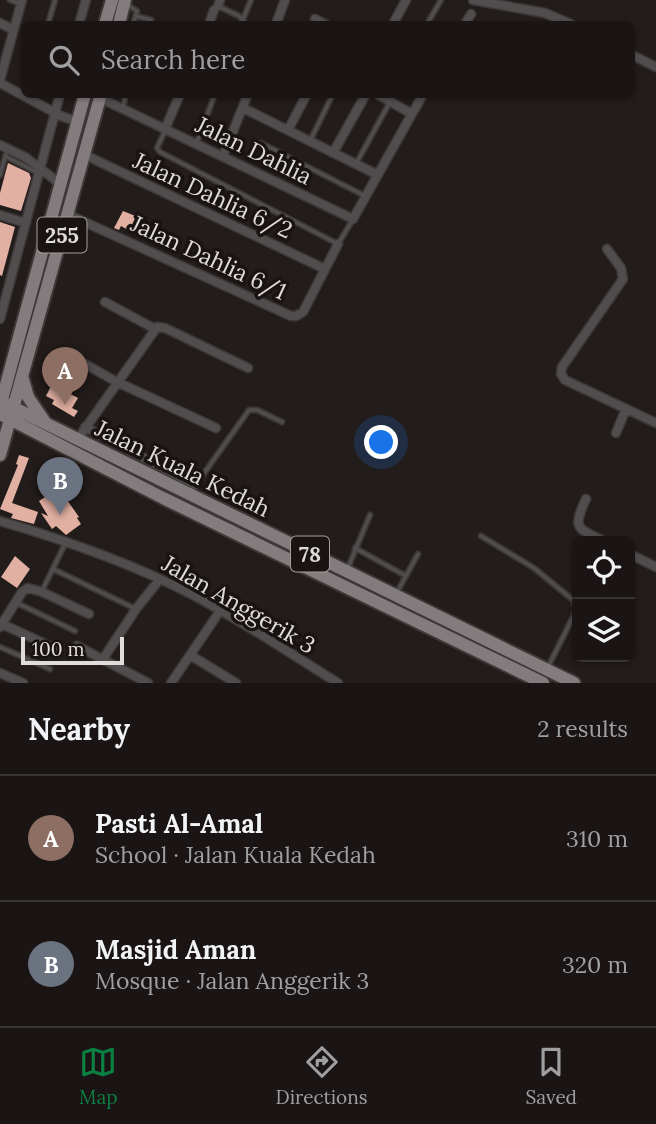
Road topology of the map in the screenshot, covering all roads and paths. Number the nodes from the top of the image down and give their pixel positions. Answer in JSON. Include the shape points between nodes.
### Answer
{"nodes":[{"id":1,"x":10,"y":0,"type":"edge"},
{"id":2,"x":55,"y":0,"type":"edge"},
{"id":3,"x":86,"y":0,"type":"edge"},
{"id":4,"x":251,"y":0,"type":"edge"},
{"id":5,"x":285,"y":0,"type":"edge"},
{"id":6,"x":406,"y":0,"type":"edge"},
{"id":7,"x":441,"y":0,"type":"edge"},
{"id":8,"x":473,"y":0,"type":"edge"},
{"id":9,"x":121,"y":1,"type":"edge"},
{"id":10,"x":21,"y":2,"type":"edge"},
{"id":11,"x":217,"y":5,"type":"edge"},
{"id":12,"x":471,"y":15,"type":"dead end"},
{"id":13,"x":136,"y":16,"type":"junction"},
{"id":14,"x":315,"y":19,"type":"dead end"},
{"id":15,"x":49,"y":21,"type":"edge"},
{"id":16,"x":80,"y":21,"type":"edge"},
{"id":17,"x":107,"y":21,"type":"edge"},
{"id":18,"x":119,"y":21,"type":"edge"},
{"id":19,"x":134,"y":21,"type":"edge"},
{"id":20,"x":150,"y":21,"type":"edge"},
{"id":21,"x":241,"y":21,"type":"edge"},
{"id":22,"x":244,"y":21,"type":"edge"},
{"id":23,"x":276,"y":21,"type":"edge"},
{"id":24,"x":319,"y":21,"type":"edge"},
{"id":25,"x":395,"y":21,"type":"edge"},
{"id":26,"x":429,"y":21,"type":"edge"},
{"id":27,"x":467,"y":21,"type":"edge"},
{"id":28,"x":564,"y":21,"type":"edge"},
{"id":29,"x":0,"y":23,"type":"edge"},
{"id":30,"x":13,"y":30,"type":"junction"},
{"id":31,"x":3,"y":53,"type":"edge"},
{"id":32,"x":635,"y":56,"type":"edge"},
{"id":33,"x":656,"y":67,"type":"edge"},
{"id":34,"x":0,"y":81,"type":"edge"},
{"id":35,"x":21,"y":92,"type":"edge"},
{"id":36,"x":32,"y":98,"type":"edge"},
{"id":37,"x":59,"y":98,"type":"edge"},
{"id":38,"x":84,"y":98,"type":"edge"},
{"id":39,"x":99,"y":98,"type":"edge"},
{"id":40,"x":104,"y":98,"type":"edge"},
{"id":41,"x":125,"y":98,"type":"edge"},
{"id":42,"x":178,"y":98,"type":"edge"},
{"id":43,"x":213,"y":98,"type":"edge"},
{"id":44,"x":247,"y":98,"type":"edge"},
{"id":45,"x":305,"y":98,"type":"edge"},
{"id":46,"x":331,"y":98,"type":"edge"},
{"id":47,"x":364,"y":98,"type":"edge"},
{"id":48,"x":384,"y":98,"type":"edge"},
{"id":49,"x":421,"y":98,"type":"edge"},
{"id":50,"x":390,"y":102,"type":"junction"},
{"id":51,"x":122,"y":108,"type":"junction"},
{"id":52,"x":243,"y":108,"type":"junction"},
{"id":53,"x":55,"y":112,"type":"junction"},
{"id":54,"x":413,"y":112,"type":"junction"},
{"id":55,"x":78,"y":122,"type":"junction"},
{"id":56,"x":166,"y":129,"type":"junction"},
{"id":57,"x":288,"y":130,"type":"junction"},
{"id":58,"x":310,"y":141,"type":"junction"},
{"id":59,"x":261,"y":143,"type":"dead end"},
{"id":60,"x":196,"y":144,"type":"junction"},
{"id":61,"x":4,"y":150,"type":"edge"},
{"id":62,"x":333,"y":153,"type":"junction"},
{"id":63,"x":85,"y":155,"type":"junction"},
{"id":64,"x":223,"y":156,"type":"junction"},
{"id":65,"x":356,"y":164,"type":"junction"},
{"id":66,"x":40,"y":172,"type":"junction"},
{"id":67,"x":0,"y":175,"type":"edge"},
{"id":68,"x":378,"y":175,"type":"junction"},
{"id":69,"x":62,"y":185,"type":"junction"},
{"id":70,"x":366,"y":196,"type":"junction"},
{"id":71,"x":67,"y":214,"type":"junction"},
{"id":72,"x":0,"y":215,"type":"edge"},
{"id":73,"x":353,"y":219,"type":"junction"},
{"id":74,"x":26,"y":223,"type":"junction"},
{"id":75,"x":338,"y":244,"type":"junction"},
{"id":76,"x":607,"y":249,"type":"dead end"},
{"id":77,"x":325,"y":269,"type":"junction"},
{"id":78,"x":105,"y":302,"type":"dead end"},
{"id":79,"x":0,"y":319,"type":"edge"},
{"id":80,"x":155,"y":329,"type":"junction"},
{"id":81,"x":74,"y":358,"type":"dead end"},
{"id":82,"x":248,"y":368,"type":"dead end"},
{"id":83,"x":10,"y":370,"type":"junction"},
{"id":84,"x":23,"y":376,"type":"junction"},
{"id":85,"x":0,"y":381,"type":"edge"},
{"id":86,"x":117,"y":382,"type":"junction"},
{"id":87,"x":5,"y":409,"type":"edge"},
{"id":88,"x":626,"y":409,"type":"junction"},
{"id":89,"x":282,"y":422,"type":"dead end"},
{"id":90,"x":656,"y":424,"type":"edge"},
{"id":91,"x":85,"y":427,"type":"junction"},
{"id":92,"x":216,"y":428,"type":"dead end"},
{"id":93,"x":45,"y":430,"type":"junction"},
{"id":94,"x":616,"y":433,"type":"dead end"},
{"id":95,"x":77,"y":440,"type":"junction"},
{"id":96,"x":0,"y":455,"type":"edge"},
{"id":97,"x":192,"y":490,"type":"junction"},
{"id":98,"x":166,"y":492,"type":"junction"},
{"id":99,"x":586,"y":499,"type":"dead end"},
{"id":100,"x":370,"y":514,"type":"dead end"},
{"id":101,"x":0,"y":521,"type":"edge"},
{"id":102,"x":481,"y":536,"type":"dead end"},
{"id":103,"x":594,"y":536,"type":"edge"},
{"id":104,"x":66,"y":542,"type":"junction"},
{"id":105,"x":355,"y":548,"type":"junction"},
{"id":106,"x":418,"y":554,"type":"dead end"},
{"id":107,"x":635,"y":556,"type":"edge"},
{"id":108,"x":656,"y":567,"type":"edge"},
{"id":109,"x":53,"y":569,"type":"junction"},
{"id":110,"x":346,"y":572,"type":"junction"},
{"id":111,"x":406,"y":576,"type":"junction"},
{"id":112,"x":160,"y":579,"type":"junction"},
{"id":113,"x":42,"y":592,"type":"junction"},
{"id":114,"x":396,"y":596,"type":"junction"},
{"id":115,"x":15,"y":602,"type":"junction"},
{"id":116,"x":136,"y":609,"type":"junction"},
{"id":117,"x":220,"y":611,"type":"junction"},
{"id":118,"x":89,"y":614,"type":"dead end"},
{"id":119,"x":1,"y":625,"type":"edge"},
{"id":120,"x":75,"y":631,"type":"dead end"},
{"id":121,"x":77,"y":646,"type":"dead end"},
{"id":122,"x":0,"y":647,"type":"edge"},
{"id":123,"x":58,"y":650,"type":"dead end"},
{"id":124,"x":190,"y":655,"type":"junction"},
{"id":125,"x":103,"y":659,"type":"junction"},
{"id":126,"x":50,"y":669,"type":"dead end"},
{"id":127,"x":547,"y":670,"type":"junction"},
{"id":128,"x":0,"y":673,"type":"edge"},
{"id":129,"x":23,"y":683,"type":"edge"},
{"id":130,"x":148,"y":683,"type":"edge"},
{"id":131,"x":171,"y":683,"type":"edge"},
{"id":132,"x":236,"y":683,"type":"edge"},
{"id":133,"x":338,"y":683,"type":"edge"},
{"id":134,"x":543,"y":683,"type":"edge"},
{"id":135,"x":574,"y":683,"type":"edge"}],
"edges":[{"from":1,"to":10,"type":"lane"},
{"from":2,"to":15,"type":"lane"},
{"from":3,"to":16,"type":"street"},
{"from":4,"to":22,"type":"lane"},
{"from":5,"to":23,"type":"street"},
{"from":6,"to":25,"type":"street"},
{"from":7,"to":26,"type":"lane"},
{"from":8,"to":28,"type":"street","via":[[545,13]]},
{"from":9,"to":13,"type":"lane","via":[[137,11]]},
{"from":9,"to":17,"type":"main road"},
{"from":9,"to":18,"type":"main road"},
{"from":10,"to":30,"type":"street"},
{"from":11,"to":21,"type":"lane"},
{"from":12,"to":27,"type":"street"},
{"from":13,"to":19,"type":"lane"},
{"from":13,"to":20,"type":"lane"},
{"from":14,"to":24,"type":"street"},
{"from":29,"to":30,"type":"street"},
{"from":30,"to":31,"type":"street"},
{"from":31,"to":34,"type":"street"},
{"from":32,"to":33,"type":"street"},
{"from":34,"to":35,"type":"street"},
{"from":36,"to":53,"type":"street"},
{"from":37,"to":53,"type":"street"},
{"from":38,"to":55,"type":"main road","number":"255"},
{"from":39,"to":63,"type":"main road","number":"255"},
{"from":40,"to":51,"type":"street","name":"Jalan Dahlia"},
{"from":41,"to":51,"type":"lane"},
{"from":42,"to":56,"type":"street"},
{"from":43,"to":60,"type":"lane"},
{"from":44,"to":52,"type":"street"},
{"from":45,"to":57,"type":"street"},
{"from":46,"to":58,"type":"lane"},
{"from":47,"to":62,"type":"street"},
{"from":48,"to":50,"type":"street"},
{"from":49,"to":54,"type":"street"},
{"from":50,"to":54,"type":"street"},
{"from":50,"to":65,"type":"lane"},
{"from":51,"to":56,"type":"street","name":"Jalan Dahlia"},
{"from":52,"to":57,"type":"street"},
{"from":52,"to":64,"type":"street"},
{"from":53,"to":55,"type":"street"},
{"from":53,"to":66,"type":"street"},
{"from":54,"to":68,"type":"street"},
{"from":55,"to":69,"type":"main road","number":"255"},
{"from":56,"to":60,"type":"street","name":"Jalan Dahlia"},
{"from":56,"to":75,"type":"lane","via":[[157,148],[160,152]]},
{"from":57,"to":58,"type":"street"},
{"from":58,"to":62,"type":"street"},
{"from":59,"to":70,"type":"lane"},
{"from":60,"to":64,"type":"street","name":"Jalan Dahlia"},
{"from":61,"to":66,"type":"street","via":[[24,157]]},
{"from":61,"to":67,"type":"lane"},
{"from":62,"to":65,"type":"street"},
{"from":63,"to":71,"type":"main road","number":"255"},
{"from":63,"to":77,"type":"street","name":"Jalan Dahlia 6/2"},
{"from":64,"to":73,"type":"street","name":"Jalan Dahlia"},
{"from":65,"to":68,"type":"street"},
{"from":66,"to":69,"type":"street"},
{"from":66,"to":74,"type":"street"},
{"from":68,"to":70,"type":"street"},
{"from":69,"to":83,"type":"main road","number":"255"},
{"from":70,"to":73,"type":"street"},
{"from":71,"to":77,"type":"street","name":"Jalan Dahlia 6/1","via":[[291,316],[303,312]]},
{"from":71,"to":84,"type":"main road","number":"255"},
{"from":72,"to":74,"type":"street"},
{"from":73,"to":75,"type":"lane"},
{"from":74,"to":79,"type":"street"},
{"from":75,"to":77,"type":"street","name":"Jalan Dahlia 6/1"},
{"from":76,"to":88,"type":"street","via":[[623,279],[561,373],[565,380]]},
{"from":78,"to":80,"type":"street"},
{"from":80,"to":82,"type":"street","via":[[165,328]]},
{"from":80,"to":86,"type":"street"},
{"from":81,"to":86,"type":"street"},
{"from":83,"to":85,"type":"main road"},
{"from":83,"to":87,"type":"main road","number":"255"},
{"from":84,"to":87,"type":"main road","number":"255"},
{"from":84,"to":93,"type":"main road"},
{"from":86,"to":91,"type":"street"},
{"from":86,"to":92,"type":"street"},
{"from":87,"to":93,"type":"main road","name":"Jalan Kuala Kedah","number":"78"},
{"from":87,"to":96,"type":"main road","number":"255"},
{"from":88,"to":90,"type":"street"},
{"from":88,"to":94,"type":"street"},
{"from":89,"to":97,"type":"lane","via":[[249,410]]},
{"from":91,"to":95,"type":"street"},
{"from":91,"to":97,"type":"street"},
{"from":93,"to":95,"type":"main road","name":"Jalan Kuala Kedah","number":"78"},
{"from":93,"to":96,"type":"main road","via":[[22,433]]},
{"from":93,"to":98,"type":"main road","name":"Jalan Kuala Kedah","number":"78"},
{"from":95,"to":98,"type":"main road","name":"Jalan Kuala Kedah","number":"78"},
{"from":97,"to":98,"type":"main road","name":"Jalan Kuala Kedah","number":"78"},
{"from":97,"to":110,"type":"main road","name":"Jalan Kuala Kedah","number":"78"},
{"from":98,"to":134,"type":"main road","name":"Jalan Kuala Kedah","number":"78"},
{"from":99,"to":103,"type":"street","via":[[577,519]]},
{"from":100,"to":105,"type":"lane"},
{"from":101,"to":104,"type":"street","name":"Jalan Anggerik 3"},
{"from":102,"to":127,"type":"lane","via":[[534,568],[575,605],[575,614]]},
{"from":104,"to":109,"type":"lane"},
{"from":104,"to":112,"type":"street","name":"Jalan Anggerik 3"},
{"from":105,"to":110,"type":"lane"},
{"from":105,"to":111,"type":"lane"},
{"from":106,"to":111,"type":"lane"},
{"from":107,"to":108,"type":"street"},
{"from":109,"to":113,"type":"lane"},
{"from":109,"to":116,"type":"lane"},
{"from":110,"to":114,"type":"main road","name":"Jalan Kuala Kedah","number":"78"},
{"from":111,"to":114,"type":"lane"},
{"from":112,"to":116,"type":"street"},
{"from":112,"to":117,"type":"street","name":"Jalan Anggerik 3"},
{"from":113,"to":115,"type":"street","via":[[26,589]]},
{"from":113,"to":118,"type":"street"},
{"from":114,"to":127,"type":"main road","name":"Jalan Kuala Kedah","number":"78"},
{"from":115,"to":119,"type":"street"},
{"from":115,"to":120,"type":"lane"},
{"from":116,"to":125,"type":"street"},
{"from":117,"to":124,"type":"street"},
{"from":117,"to":133,"type":"street","name":"Jalan Anggerik 3"},
{"from":119,"to":123,"type":"street"},
{"from":121,"to":125,"type":"street"},
{"from":122,"to":126,"type":"lane"},
{"from":124,"to":131,"type":"street"},
{"from":124,"to":132,"type":"street"},
{"from":125,"to":130,"type":"street"},
{"from":127,"to":135,"type":"main road","name":"Jalan Kuala Kedah","number":"78"},
{"from":128,"to":129,"type":"street"}]}
